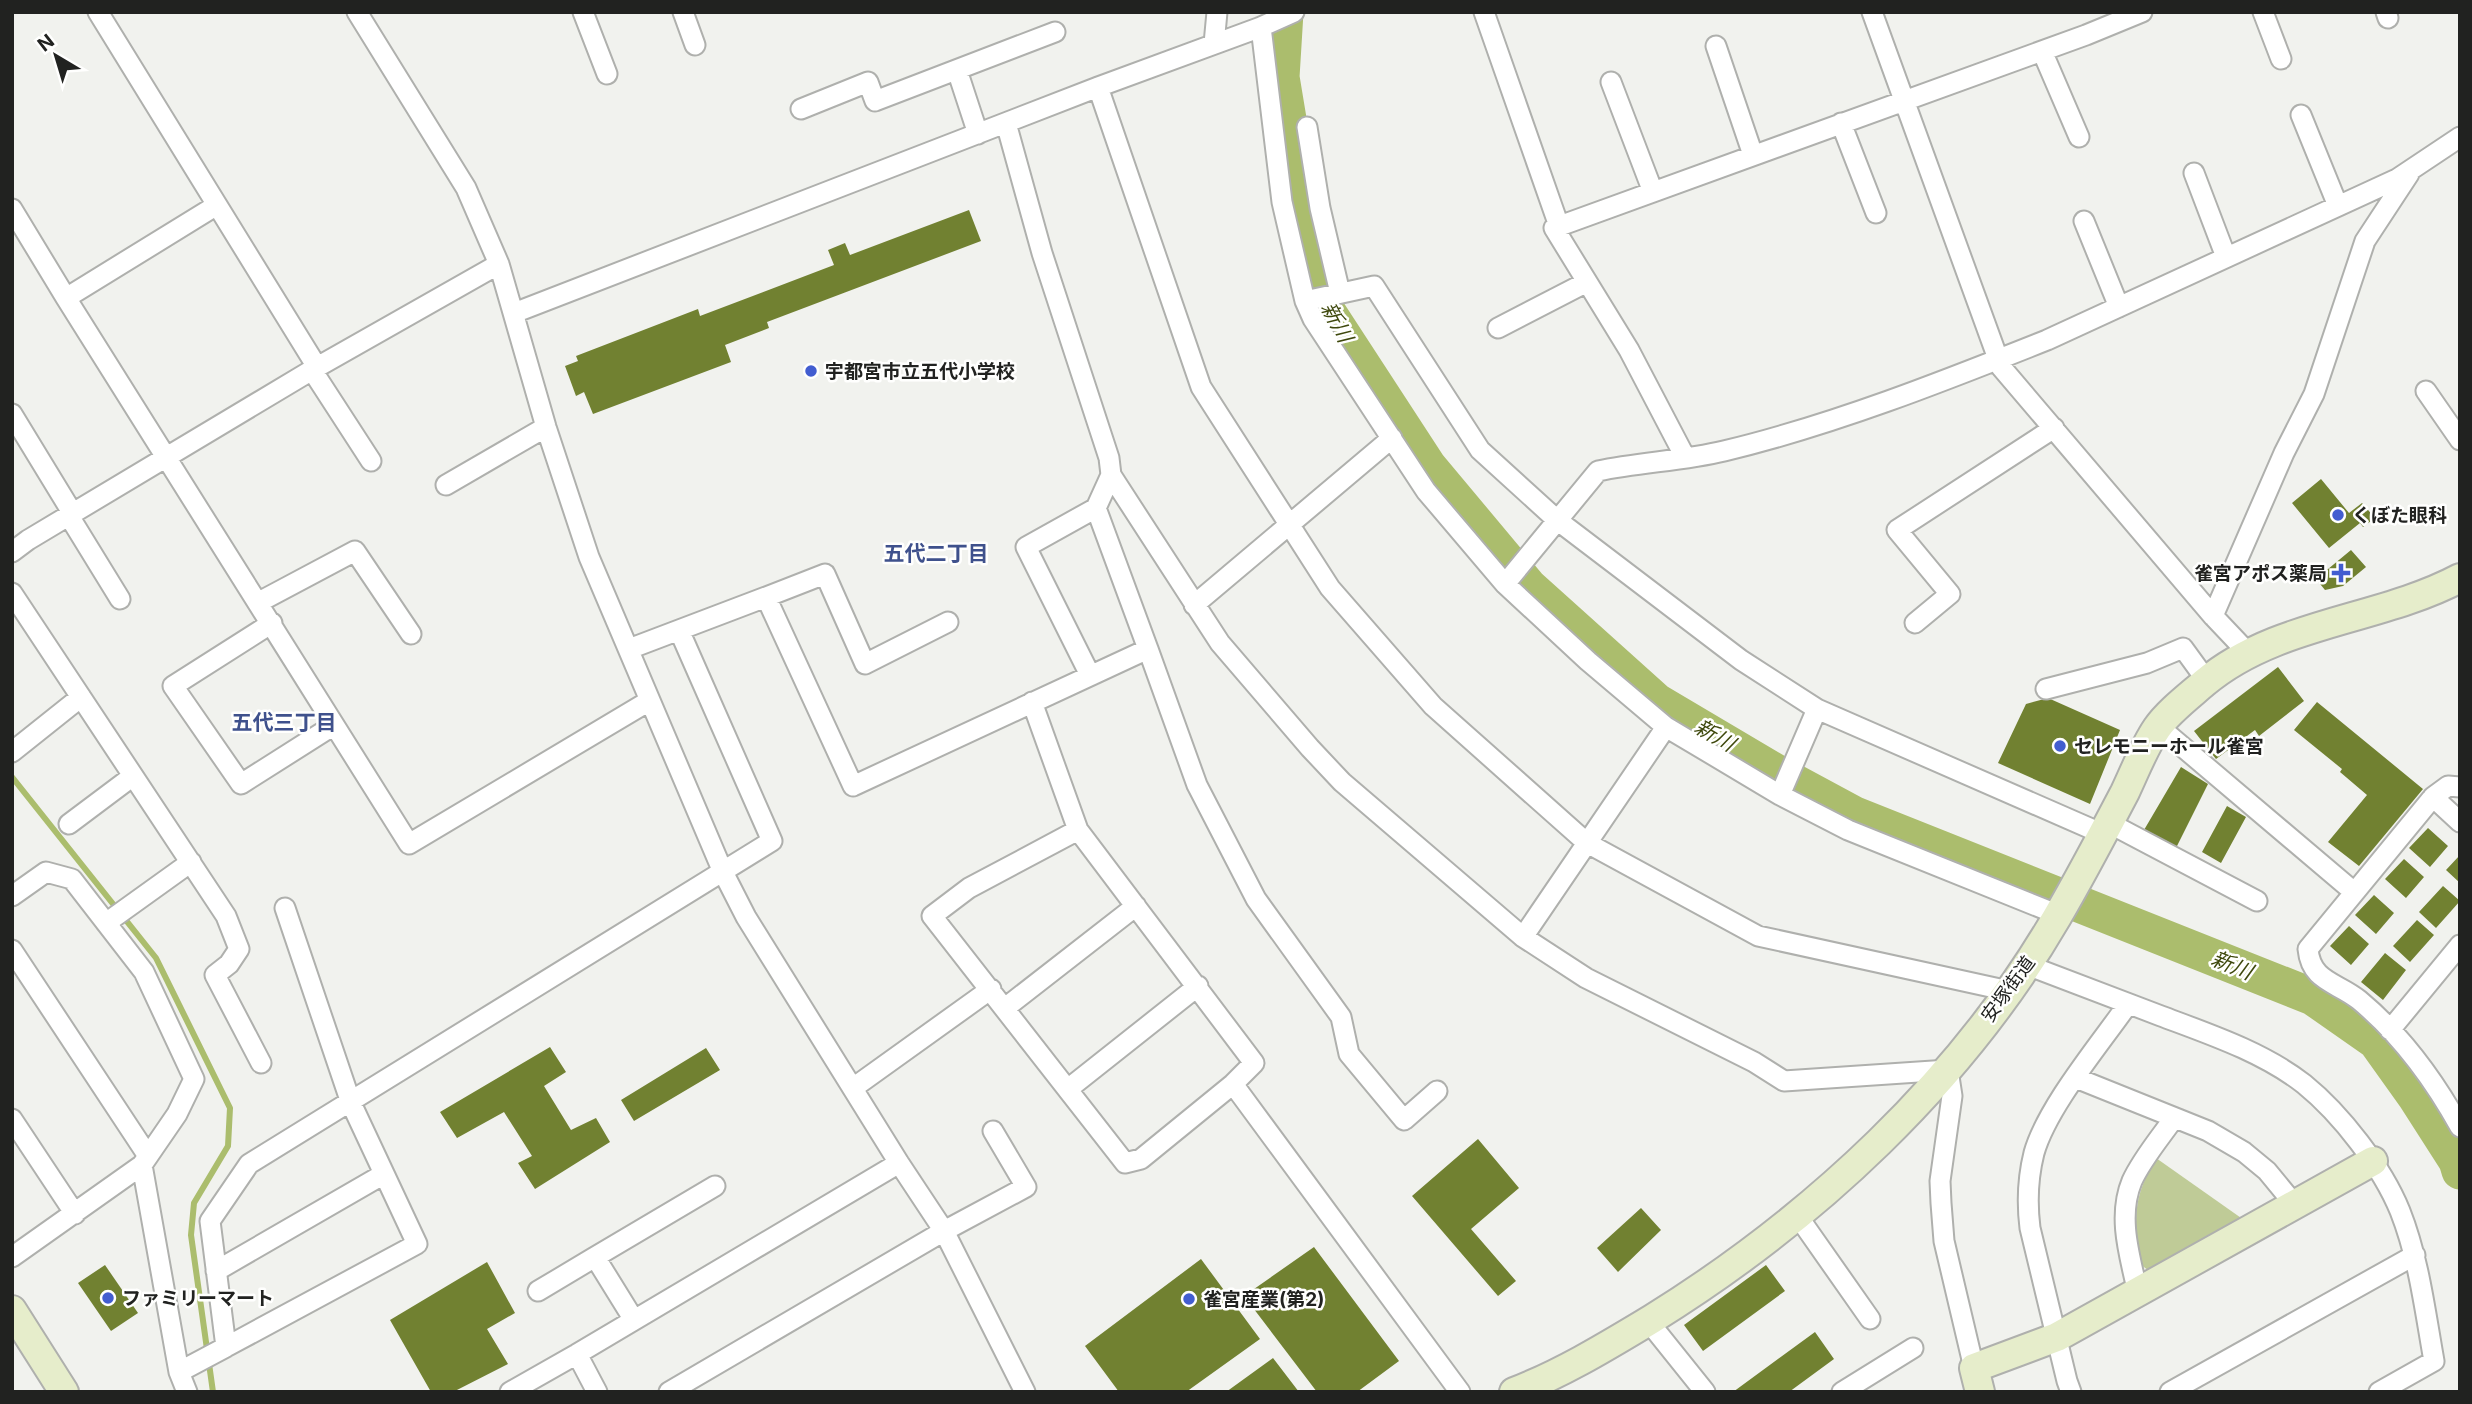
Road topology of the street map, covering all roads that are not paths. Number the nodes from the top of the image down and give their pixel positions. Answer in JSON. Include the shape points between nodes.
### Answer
{"nodes":[{"id":1,"x":98,"y":12,"type":"edge"},
{"id":2,"x":357,"y":12,"type":"edge"},
{"id":3,"x":583,"y":12,"type":"edge"},
{"id":4,"x":683,"y":12,"type":"edge"},
{"id":5,"x":1217,"y":12,"type":"edge"},
{"id":6,"x":1484,"y":12,"type":"edge"},
{"id":7,"x":1872,"y":12,"type":"edge"},
{"id":8,"x":2142,"y":12,"type":"edge"},
{"id":9,"x":2263,"y":12,"type":"edge"},
{"id":10,"x":2103,"y":19,"type":"edge"},
{"id":11,"x":1277,"y":20,"type":"edge"},
{"id":12,"x":1055,"y":32,"type":"dead end"},
{"id":13,"x":1214,"y":44,"type":"junction"},
{"id":14,"x":695,"y":45,"type":"dead end"},
{"id":15,"x":1716,"y":46,"type":"dead end"},
{"id":16,"x":2042,"y":51,"type":"junction"},
{"id":17,"x":2281,"y":59,"type":"dead end"},
{"id":18,"x":957,"y":70,"type":"junction"},
{"id":19,"x":607,"y":74,"type":"dead end"},
{"id":20,"x":1611,"y":82,"type":"dead end"},
{"id":21,"x":1098,"y":87,"type":"junction"},
{"id":22,"x":1904,"y":100,"type":"junction"},
{"id":23,"x":801,"y":109,"type":"dead end"},
{"id":24,"x":2301,"y":115,"type":"dead end"},
{"id":25,"x":1006,"y":122,"type":"junction"},
{"id":26,"x":1841,"y":123,"type":"junction"},
{"id":27,"x":1307,"y":127,"type":"dead end"},
{"id":28,"x":978,"y":134,"type":"junction"},
{"id":29,"x":2079,"y":137,"type":"dead end"},
{"id":30,"x":2460,"y":137,"type":"edge"},
{"id":31,"x":1753,"y":155,"type":"junction"},
{"id":32,"x":2411,"y":170,"type":"junction"},
{"id":33,"x":2194,"y":173,"type":"dead end"},
{"id":34,"x":1653,"y":192,"type":"junction"},
{"id":35,"x":217,"y":205,"type":"junction"},
{"id":36,"x":2338,"y":206,"type":"junction"},
{"id":37,"x":12,"y":209,"type":"edge"},
{"id":38,"x":1876,"y":213,"type":"dead end"},
{"id":39,"x":2084,"y":221,"type":"dead end"},
{"id":40,"x":1559,"y":226,"type":"junction"},
{"id":41,"x":2227,"y":257,"type":"junction"},
{"id":42,"x":499,"y":264,"type":"junction"},
{"id":43,"x":1587,"y":282,"type":"junction"},
{"id":44,"x":1322,"y":297,"type":"junction"},
{"id":45,"x":66,"y":298,"type":"junction"},
{"id":46,"x":2119,"y":307,"type":"junction"},
{"id":47,"x":513,"y":313,"type":"junction"},
{"id":48,"x":1498,"y":328,"type":"dead end"},
{"id":49,"x":1998,"y":360,"type":"junction"},
{"id":50,"x":312,"y":370,"type":"junction"},
{"id":51,"x":2426,"y":391,"type":"dead end"},
{"id":52,"x":12,"y":414,"type":"edge"},
{"id":53,"x":546,"y":427,"type":"junction"},
{"id":54,"x":2054,"y":428,"type":"junction"},
{"id":55,"x":1392,"y":438,"type":"junction"},
{"id":56,"x":2460,"y":440,"type":"edge"},
{"id":57,"x":167,"y":456,"type":"junction"},
{"id":58,"x":1685,"y":457,"type":"junction"},
{"id":59,"x":370,"y":461,"type":"dead end"},
{"id":60,"x":1111,"y":475,"type":"junction"},
{"id":61,"x":446,"y":485,"type":"dead end"},
{"id":62,"x":1096,"y":508,"type":"junction"},
{"id":63,"x":71,"y":515,"type":"junction"},
{"id":64,"x":1557,"y":520,"type":"junction"},
{"id":65,"x":1289,"y":524,"type":"junction"},
{"id":66,"x":12,"y":552,"type":"edge"},
{"id":67,"x":1513,"y":573,"type":"junction"},
{"id":68,"x":2460,"y":578,"type":"edge"},
{"id":69,"x":12,"y":593,"type":"edge"},
{"id":70,"x":766,"y":597,"type":"junction"},
{"id":71,"x":120,"y":599,"type":"dead end"},
{"id":72,"x":259,"y":602,"type":"junction"},
{"id":73,"x":1194,"y":605,"type":"junction"},
{"id":74,"x":2213,"y":616,"type":"junction"},
{"id":75,"x":19,"y":619,"type":"edge"},
{"id":76,"x":948,"y":622,"type":"dead end"},
{"id":77,"x":272,"y":623,"type":"junction"},
{"id":78,"x":1915,"y":623,"type":"dead end"},
{"id":79,"x":679,"y":630,"type":"junction"},
{"id":80,"x":411,"y":634,"type":"dead end"},
{"id":81,"x":629,"y":649,"type":"junction"},
{"id":82,"x":1148,"y":649,"type":"junction"},
{"id":83,"x":2249,"y":654,"type":"junction"},
{"id":84,"x":1090,"y":675,"type":"junction"},
{"id":85,"x":2207,"y":681,"type":"junction"},
{"id":86,"x":2046,"y":689,"type":"dead end"},
{"id":87,"x":81,"y":697,"type":"junction"},
{"id":88,"x":649,"y":701,"type":"junction"},
{"id":89,"x":1032,"y":702,"type":"junction"},
{"id":90,"x":1817,"y":709,"type":"junction"},
{"id":91,"x":334,"y":725,"type":"junction"},
{"id":92,"x":2158,"y":726,"type":"junction"},
{"id":93,"x":1666,"y":727,"type":"junction"},
{"id":94,"x":12,"y":752,"type":"edge"},
{"id":95,"x":134,"y":776,"type":"junction"},
{"id":96,"x":2460,"y":787,"type":"edge"},
{"id":97,"x":1782,"y":792,"type":"junction"},
{"id":98,"x":2433,"y":797,"type":"junction"},
{"id":99,"x":2460,"y":822,"type":"edge"},
{"id":100,"x":69,"y":824,"type":"dead end"},
{"id":101,"x":2106,"y":829,"type":"junction"},
{"id":102,"x":1078,"y":830,"type":"junction"},
{"id":103,"x":1587,"y":843,"type":"junction"},
{"id":104,"x":191,"y":862,"type":"junction"},
{"id":105,"x":723,"y":872,"type":"junction"},
{"id":106,"x":2354,"y":892,"type":"junction"},
{"id":107,"x":12,"y":896,"type":"edge"},
{"id":108,"x":2258,"y":901,"type":"dead end"},
{"id":109,"x":2064,"y":904,"type":"junction"},
{"id":110,"x":1136,"y":906,"type":"junction"},
{"id":111,"x":285,"y":908,"type":"dead end"},
{"id":112,"x":106,"y":923,"type":"junction"},
{"id":113,"x":1523,"y":937,"type":"junction"},
{"id":114,"x":2460,"y":945,"type":"edge"},
{"id":115,"x":12,"y":950,"type":"edge"},
{"id":116,"x":2026,"y":965,"type":"junction"},
{"id":117,"x":1198,"y":986,"type":"junction"},
{"id":118,"x":991,"y":989,"type":"junction"},
{"id":119,"x":2009,"y":991,"type":"junction"},
{"id":120,"x":2128,"y":1004,"type":"junction"},
{"id":121,"x":1005,"y":1008,"type":"junction"},
{"id":122,"x":2390,"y":1030,"type":"junction"},
{"id":123,"x":261,"y":1063,"type":"dead end"},
{"id":124,"x":1948,"y":1070,"type":"junction"},
{"id":125,"x":2076,"y":1078,"type":"junction"},
{"id":126,"x":1233,"y":1084,"type":"junction"},
{"id":127,"x":853,"y":1088,"type":"junction"},
{"id":128,"x":1068,"y":1089,"type":"junction"},
{"id":129,"x":1437,"y":1091,"type":"dead end"},
{"id":130,"x":351,"y":1103,"type":"junction"},
{"id":131,"x":2174,"y":1118,"type":"junction"},
{"id":132,"x":12,"y":1119,"type":"edge"},
{"id":133,"x":2458,"y":1119,"type":"edge"},
{"id":134,"x":993,"y":1131,"type":"dead end"},
{"id":135,"x":145,"y":1160,"type":"junction"},
{"id":136,"x":2373,"y":1161,"type":"junction"},
{"id":137,"x":899,"y":1163,"type":"junction"},
{"id":138,"x":384,"y":1174,"type":"junction"},
{"id":139,"x":715,"y":1186,"type":"dead end"},
{"id":140,"x":2295,"y":1205,"type":"junction"},
{"id":141,"x":75,"y":1214,"type":"junction"},
{"id":142,"x":1797,"y":1215,"type":"junction"},
{"id":143,"x":944,"y":1231,"type":"junction"},
{"id":144,"x":2415,"y":1255,"type":"junction"},
{"id":145,"x":12,"y":1257,"type":"edge"},
{"id":146,"x":595,"y":1258,"type":"junction"},
{"id":147,"x":216,"y":1272,"type":"junction"},
{"id":148,"x":538,"y":1291,"type":"dead end"},
{"id":149,"x":2138,"y":1293,"type":"junction"},
{"id":150,"x":12,"y":1310,"type":"edge"},
{"id":151,"x":1870,"y":1319,"type":"dead end"},
{"id":152,"x":634,"y":1320,"type":"junction"},
{"id":153,"x":1648,"y":1321,"type":"junction"},
{"id":154,"x":2057,"y":1337,"type":"junction"},
{"id":155,"x":226,"y":1347,"type":"junction"},
{"id":156,"x":1913,"y":1348,"type":"dead end"},
{"id":157,"x":576,"y":1354,"type":"junction"},
{"id":158,"x":178,"y":1372,"type":"junction"},
{"id":159,"x":1977,"y":1380,"type":"edge"},
{"id":160,"x":64,"y":1392,"type":"edge"},
{"id":161,"x":187,"y":1392,"type":"edge"},
{"id":162,"x":510,"y":1392,"type":"edge"},
{"id":163,"x":597,"y":1392,"type":"edge"},
{"id":164,"x":668,"y":1392,"type":"edge"},
{"id":165,"x":1025,"y":1392,"type":"edge"},
{"id":166,"x":1460,"y":1392,"type":"edge"},
{"id":167,"x":1514,"y":1392,"type":"edge"},
{"id":168,"x":1705,"y":1392,"type":"edge"},
{"id":169,"x":1842,"y":1392,"type":"edge"},
{"id":170,"x":2071,"y":1392,"type":"edge"},
{"id":171,"x":2170,"y":1392,"type":"edge"},
{"id":172,"x":2379,"y":1392,"type":"edge"}],
"edges":[{"from":1,"to":35,"type":"street"},
{"from":2,"to":42,"type":"street","via":[[467,188]]},
{"from":3,"to":19,"type":"street"},
{"from":4,"to":14,"type":"street"},
{"from":5,"to":13,"type":"street"},
{"from":6,"to":40,"type":"street"},
{"from":7,"to":22,"type":"street"},
{"from":8,"to":10,"type":"street"},
{"from":9,"to":17,"type":"street"},
{"from":10,"to":16,"type":"street"},
{"from":11,"to":13,"type":"street"},
{"from":11,"to":44,"type":"street","via":[[1282,202]]},
{"from":12,"to":18,"type":"street"},
{"from":13,"to":21,"type":"street"},
{"from":15,"to":31,"type":"street"},
{"from":16,"to":22,"type":"street"},
{"from":16,"to":29,"type":"street"},
{"from":18,"to":23,"type":"street","via":[[875,101],[868,82]]},
{"from":18,"to":28,"type":"street"},
{"from":20,"to":34,"type":"street"},
{"from":21,"to":25,"type":"street"},
{"from":21,"to":65,"type":"street","via":[[1201,387]]},
{"from":22,"to":26,"type":"street"},
{"from":22,"to":49,"type":"street"},
{"from":24,"to":36,"type":"street"},
{"from":25,"to":28,"type":"street"},
{"from":25,"to":60,"type":"street"},
{"from":26,"to":31,"type":"street"},
{"from":26,"to":38,"type":"street"},
{"from":27,"to":44,"type":"street","via":[[1320,208]]},
{"from":28,"to":47,"type":"street"},
{"from":30,"to":32,"type":"street"},
{"from":31,"to":34,"type":"street"},
{"from":32,"to":36,"type":"street"},
{"from":32,"to":74,"type":"street","via":[[2365,241],[2314,394]]},
{"from":33,"to":41,"type":"street"},
{"from":34,"to":40,"type":"street"},
{"from":35,"to":45,"type":"street"},
{"from":35,"to":50,"type":"street","via":[[317,368]]},
{"from":36,"to":41,"type":"street"},
{"from":37,"to":45,"type":"street"},
{"from":39,"to":46,"type":"street"},
{"from":40,"to":43,"type":"street","via":[[1554,228]]},
{"from":41,"to":46,"type":"street"},
{"from":42,"to":47,"type":"street"},
{"from":42,"to":50,"type":"street"},
{"from":43,"to":48,"type":"street"},
{"from":43,"to":58,"type":"street"},
{"from":44,"to":55,"type":"street","via":[[1312,319]]},
{"from":44,"to":64,"type":"street","via":[[1374,286],[1480,450]]},
{"from":45,"to":57,"type":"street"},
{"from":46,"to":49,"type":"street"},
{"from":47,"to":53,"type":"street"},
{"from":49,"to":54,"type":"street"},
{"from":49,"to":58,"type":"street","via":[[1816,424],[1724,451]]},
{"from":50,"to":57,"type":"street"},
{"from":50,"to":59,"type":"street"},
{"from":51,"to":56,"type":"street"},
{"from":52,"to":63,"type":"street"},
{"from":53,"to":61,"type":"street"},
{"from":53,"to":81,"type":"street","via":[[589,557]]},
{"from":54,"to":74,"type":"street"},
{"from":54,"to":78,"type":"street","via":[[1897,530],[1950,594]]},
{"from":55,"to":65,"type":"street"},
{"from":55,"to":67,"type":"street","via":[[1426,491]]},
{"from":57,"to":63,"type":"street"},
{"from":57,"to":72,"type":"street"},
{"from":58,"to":64,"type":"street","via":[[1598,471]]},
{"from":60,"to":62,"type":"street"},
{"from":60,"to":73,"type":"street"},
{"from":62,"to":82,"type":"street"},
{"from":62,"to":84,"type":"street","via":[[1026,547]]},
{"from":63,"to":66,"type":"street"},
{"from":63,"to":71,"type":"street"},
{"from":64,"to":67,"type":"street"},
{"from":64,"to":90,"type":"street","via":[[1741,660]]},
{"from":65,"to":73,"type":"street"},
{"from":65,"to":103,"type":"street","via":[[1330,588],[1419,692]]},
{"from":67,"to":93,"type":"street","via":[[1588,661]]},
{"from":68,"to":83,"type":"main road","name":"安塚街道","via":[[2416,598]]},
{"from":69,"to":75,"type":"street"},
{"from":70,"to":76,"type":"street","via":[[825,574],[866,664]]},
{"from":70,"to":79,"type":"street"},
{"from":70,"to":89,"type":"street","via":[[853,786]]},
{"from":72,"to":77,"type":"street"},
{"from":72,"to":80,"type":"street","via":[[355,551]]},
{"from":73,"to":113,"type":"street","via":[[1220,643],[1342,782]]},
{"from":74,"to":83,"type":"street"},
{"from":75,"to":87,"type":"street"},
{"from":77,"to":91,"type":"street"},
{"from":77,"to":91,"type":"street","via":[[173,686],[242,784]]},
{"from":79,"to":81,"type":"street"},
{"from":79,"to":105,"type":"street","via":[[772,841]]},
{"from":81,"to":88,"type":"street"},
{"from":82,"to":84,"type":"street"},
{"from":82,"to":129,"type":"street","via":[[1197,785],[1256,899],[1340,1017],[1349,1054],[1404,1119]]},
{"from":83,"to":85,"type":"main road","name":"安塚街道"},
{"from":84,"to":89,"type":"street"},
{"from":85,"to":86,"type":"street","via":[[2183,648],[2147,663]]},
{"from":85,"to":92,"type":"main road","name":"安塚街道"},
{"from":87,"to":94,"type":"street"},
{"from":87,"to":95,"type":"street"},
{"from":88,"to":91,"type":"street","via":[[410,844]]},
{"from":88,"to":105,"type":"street"},
{"from":89,"to":102,"type":"street"},
{"from":90,"to":97,"type":"street"},
{"from":90,"to":101,"type":"street"},
{"from":92,"to":101,"type":"main road","name":"安塚街道"},
{"from":92,"to":106,"type":"street"},
{"from":93,"to":97,"type":"street"},
{"from":93,"to":103,"type":"street"},
{"from":95,"to":100,"type":"street"},
{"from":95,"to":104,"type":"street"},
{"from":96,"to":98,"type":"street","via":[[2448,786]]},
{"from":97,"to":109,"type":"street","via":[[1848,830]]},
{"from":98,"to":99,"type":"street"},
{"from":98,"to":106,"type":"street"},
{"from":101,"to":108,"type":"street"},
{"from":101,"to":109,"type":"main road","name":"安塚街道"},
{"from":102,"to":110,"type":"street"},
{"from":102,"to":118,"type":"street","via":[[969,888],[932,916]]},
{"from":103,"to":113,"type":"street"},
{"from":103,"to":119,"type":"street","via":[[1758,936]]},
{"from":104,"to":112,"type":"street"},
{"from":104,"to":123,"type":"street","via":[[226,916],[239,949],[215,975]]},
{"from":105,"to":127,"type":"street"},
{"from":105,"to":130,"type":"street"},
{"from":106,"to":122,"type":"street","via":[[2308,949],[2309,962],[2319,976],[2356,997]]},
{"from":107,"to":112,"type":"street","via":[[46,872],[72,879]]},
{"from":109,"to":116,"type":"main road","name":"安塚街道"},
{"from":110,"to":117,"type":"street"},
{"from":110,"to":121,"type":"street"},
{"from":111,"to":130,"type":"street"},
{"from":112,"to":135,"type":"street","via":[[144,972],[194,1079],[177,1114]]},
{"from":113,"to":124,"type":"street","via":[[1586,978],[1784,1081]]},
{"from":114,"to":122,"type":"street"},
{"from":115,"to":135,"type":"street"},
{"from":116,"to":119,"type":"main road","name":"安塚街道"},
{"from":116,"to":120,"type":"street"},
{"from":117,"to":126,"type":"street","via":[[1254,1063]]},
{"from":117,"to":128,"type":"street"},
{"from":118,"to":121,"type":"street"},
{"from":118,"to":127,"type":"street"},
{"from":119,"to":124,"type":"main road","name":"安塚街道"},
{"from":120,"to":125,"type":"street"},
{"from":120,"to":136,"type":"street","via":[[2271,1062],[2304,1084]]},
{"from":121,"to":128,"type":"street"},
{"from":122,"to":133,"type":"street"},
{"from":124,"to":142,"type":"main road","name":"安塚街道","via":[[1841,1178]]},
{"from":124,"to":159,"type":"street","via":[[1952,1096],[1940,1181],[1943,1228]]},
{"from":125,"to":131,"type":"street"},
{"from":125,"to":154,"type":"street","via":[[2044,1128],[2034,1154],[2027,1207]]},
{"from":126,"to":128,"type":"street","via":[[1141,1159],[1125,1163]]},
{"from":126,"to":166,"type":"street"},
{"from":127,"to":137,"type":"street"},
{"from":130,"to":138,"type":"street"},
{"from":130,"to":147,"type":"street","via":[[249,1164],[210,1221]]},
{"from":131,"to":140,"type":"street","via":[[2244,1152]]},
{"from":131,"to":149,"type":"street","via":[[2132,1182],[2126,1209],[2126,1238]]},
{"from":132,"to":141,"type":"street"},
{"from":134,"to":143,"type":"street","via":[[1026,1187]]},
{"from":135,"to":141,"type":"street"},
{"from":135,"to":158,"type":"street"},
{"from":136,"to":140,"type":"main road"},
{"from":136,"to":144,"type":"street","via":[[2399,1209]]},
{"from":137,"to":143,"type":"street"},
{"from":137,"to":152,"type":"street"},
{"from":138,"to":147,"type":"street"},
{"from":138,"to":155,"type":"street","via":[[417,1244]]},
{"from":139,"to":146,"type":"street"},
{"from":140,"to":149,"type":"main road"},
{"from":141,"to":145,"type":"street"},
{"from":142,"to":151,"type":"street"},
{"from":142,"to":153,"type":"main road","name":"安塚街道","via":[[1708,1284]]},
{"from":143,"to":164,"type":"street"},
{"from":143,"to":165,"type":"street"},
{"from":144,"to":171,"type":"street"},
{"from":144,"to":172,"type":"street","via":[[2434,1361]]},
{"from":146,"to":148,"type":"street"},
{"from":146,"to":152,"type":"street"},
{"from":147,"to":155,"type":"street"},
{"from":149,"to":154,"type":"main road"},
{"from":150,"to":160,"type":"main road"},
{"from":152,"to":157,"type":"street"},
{"from":153,"to":167,"type":"main road","name":"安塚街道","via":[[1602,1350]]},
{"from":153,"to":168,"type":"street"},
{"from":154,"to":159,"type":"main road"},
{"from":154,"to":170,"type":"street"},
{"from":155,"to":158,"type":"street"},
{"from":156,"to":169,"type":"street"},
{"from":157,"to":162,"type":"street"},
{"from":157,"to":163,"type":"street"},
{"from":158,"to":161,"type":"street"}]}
